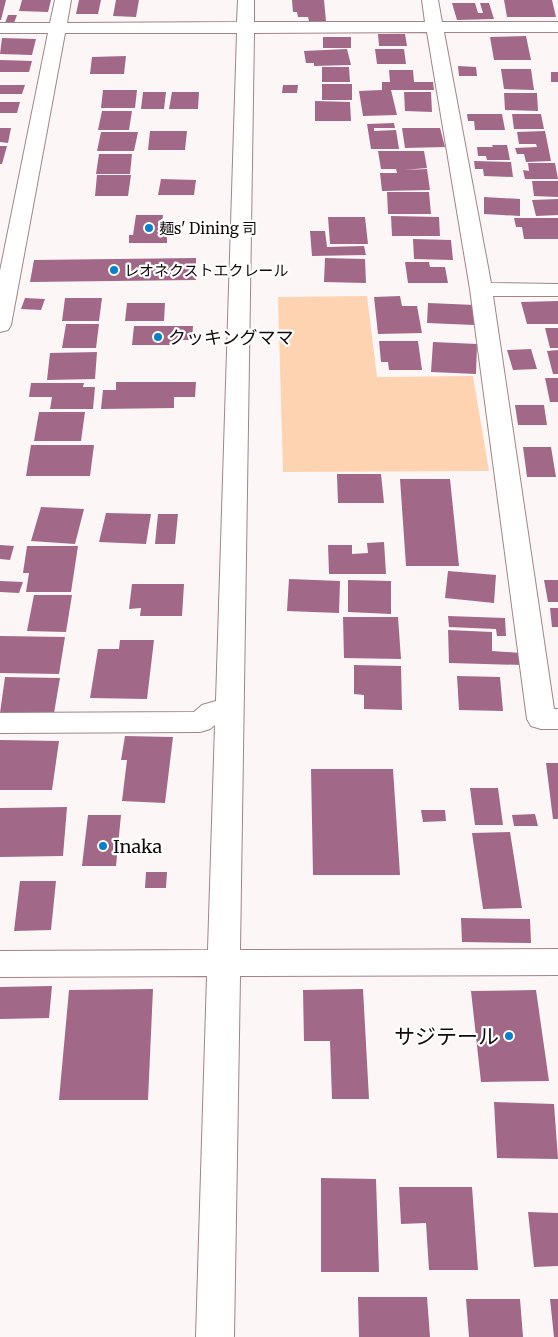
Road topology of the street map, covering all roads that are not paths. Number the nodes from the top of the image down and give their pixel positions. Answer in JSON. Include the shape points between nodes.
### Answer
{"nodes":[{"id":1,"x":63,"y":0,"type":"edge"},
{"id":2,"x":246,"y":0,"type":"edge"},
{"id":3,"x":430,"y":0,"type":"edge"},
{"id":4,"x":558,"y":27,"type":"edge"},
{"id":5,"x":0,"y":28,"type":"edge"},
{"id":6,"x":56,"y":28,"type":"junction"},
{"id":7,"x":434,"y":28,"type":"junction"},
{"id":8,"x":246,"y":29,"type":"junction"},
{"id":9,"x":6,"y":255,"type":"edge"},
{"id":10,"x":481,"y":289,"type":"junction"},
{"id":11,"x":558,"y":290,"type":"edge"},
{"id":12,"x":0,"y":325,"type":"edge"},
{"id":13,"x":230,"y":707,"type":"junction"},
{"id":14,"x":558,"y":719,"type":"edge"},
{"id":15,"x":0,"y":723,"type":"edge"},
{"id":16,"x":558,"y":962,"type":"edge"},
{"id":17,"x":224,"y":963,"type":"junction"},
{"id":18,"x":0,"y":964,"type":"edge"},
{"id":19,"x":215,"y":1337,"type":"edge"}],
"edges":[{"from":1,"to":6,"type":"street"},
{"from":2,"to":8,"type":"street"},
{"from":3,"to":7,"type":"street"},
{"from":4,"to":7,"type":"street"},
{"from":5,"to":6,"type":"street"},
{"from":6,"to":8,"type":"street"},
{"from":6,"to":9,"type":"street"},
{"from":7,"to":8,"type":"street"},
{"from":7,"to":10,"type":"street"},
{"from":8,"to":13,"type":"street"},
{"from":9,"to":12,"type":"street"},
{"from":10,"to":11,"type":"street"},
{"from":10,"to":14,"type":"street","via":[[541,719]]},
{"from":13,"to":15,"type":"street","via":[[212,712],[200,722]]},
{"from":13,"to":17,"type":"street"},
{"from":16,"to":17,"type":"street"},
{"from":17,"to":18,"type":"street"},
{"from":17,"to":19,"type":"street"}]}
